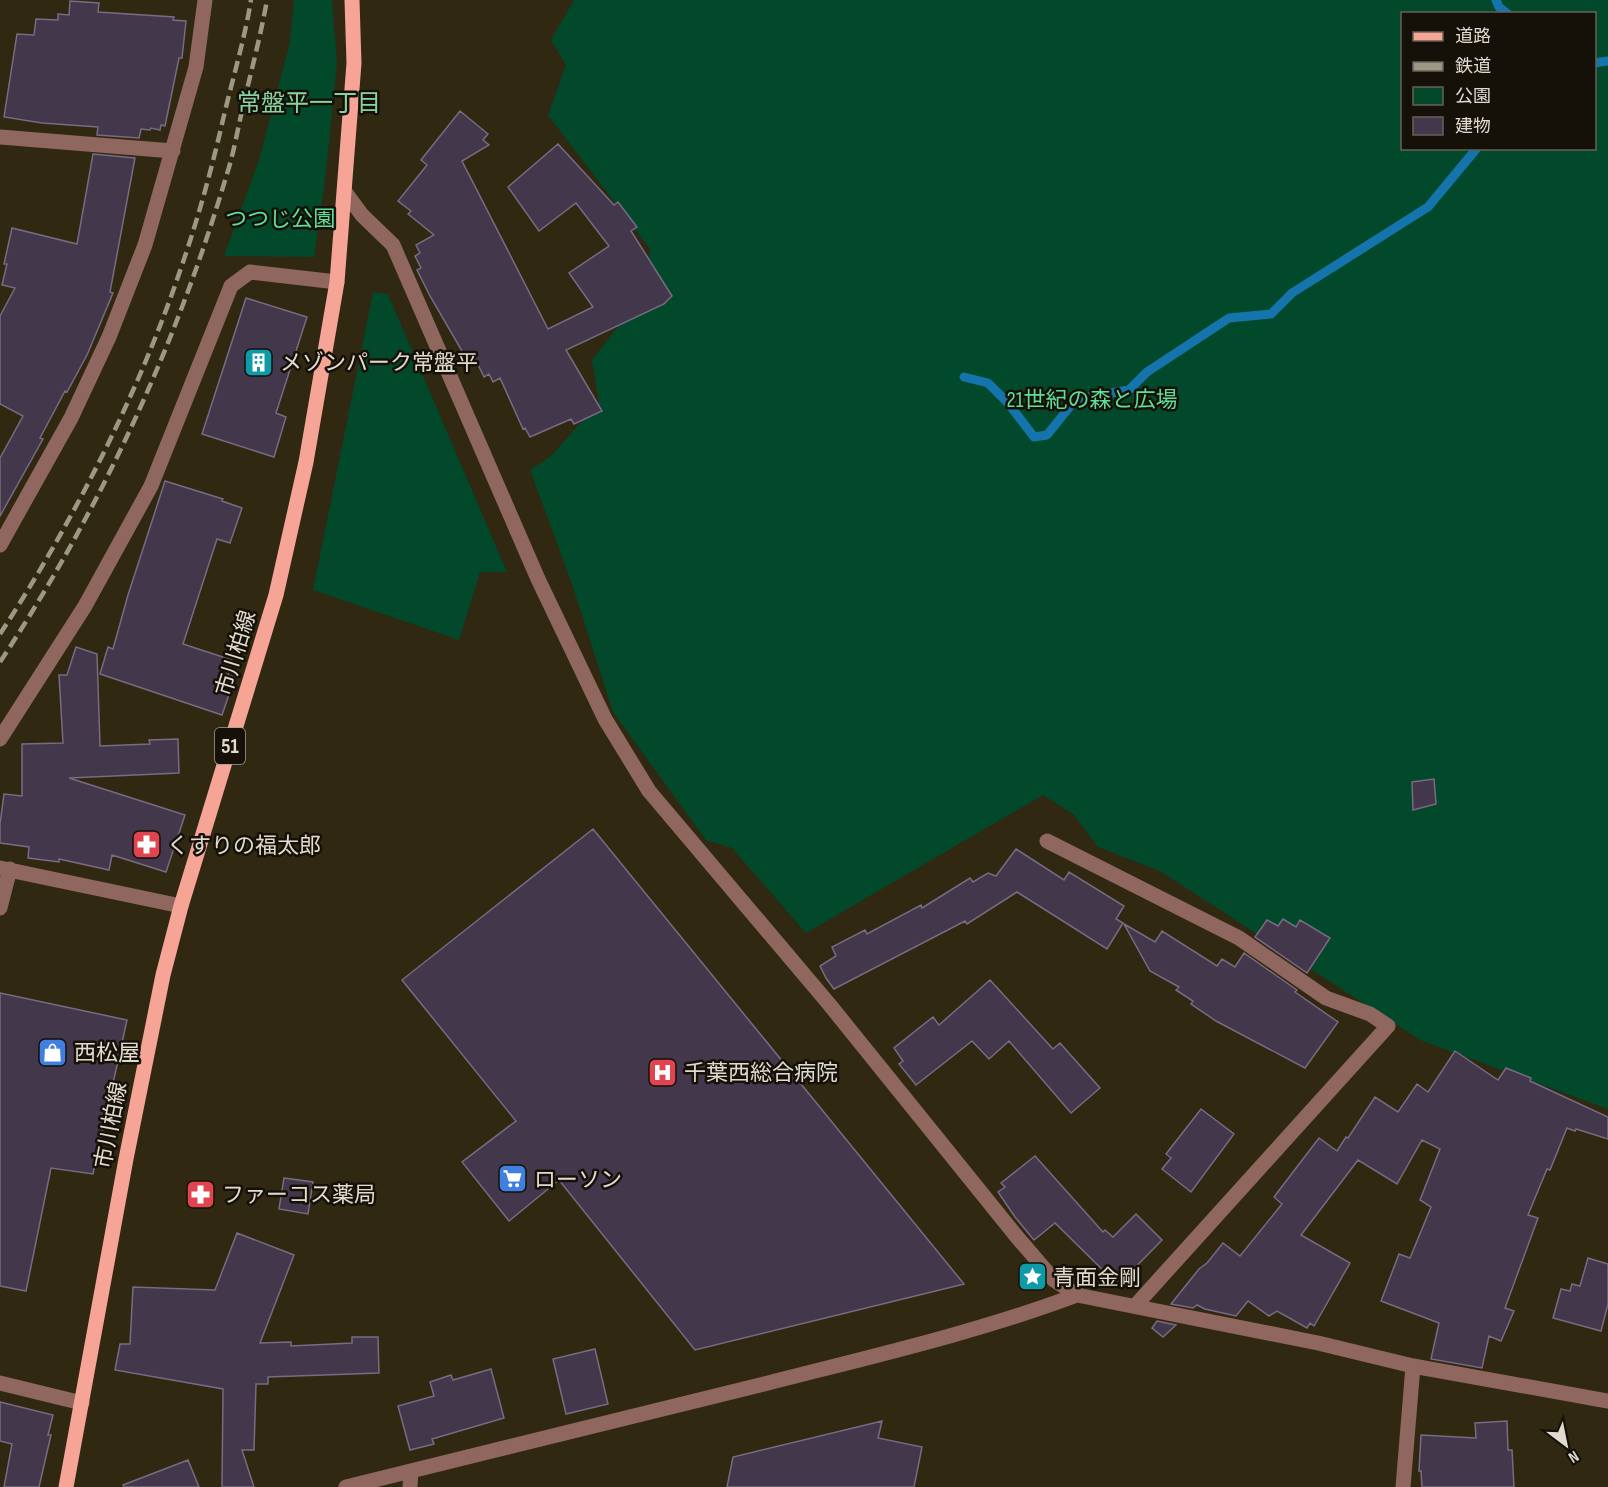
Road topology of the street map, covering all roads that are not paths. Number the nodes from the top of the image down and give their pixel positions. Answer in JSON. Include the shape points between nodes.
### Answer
{"nodes":[{"id":1,"x":205,"y":0,"type":"edge"},
{"id":2,"x":352,"y":0,"type":"edge"},
{"id":3,"x":0,"y":137,"type":"edge"},
{"id":4,"x":173,"y":151,"type":"junction"},
{"id":5,"x":345,"y":192,"type":"junction"},
{"id":6,"x":337,"y":282,"type":"junction"},
{"id":7,"x":0,"y":545,"type":"edge"},
{"id":8,"x":0,"y":739,"type":"edge"},
{"id":9,"x":1047,"y":841,"type":"dead end"},
{"id":10,"x":5,"y":869,"type":"edge"},
{"id":11,"x":181,"y":906,"type":"junction"},
{"id":12,"x":0,"y":908,"type":"edge"},
{"id":13,"x":1077,"y":1295,"type":"junction"},
{"id":14,"x":1135,"y":1306,"type":"junction"},
{"id":15,"x":1413,"y":1366,"type":"junction"},
{"id":16,"x":0,"y":1383,"type":"edge"},
{"id":17,"x":1608,"y":1401,"type":"edge"},
{"id":18,"x":82,"y":1403,"type":"junction"},
{"id":19,"x":411,"y":1471,"type":"junction"},
{"id":20,"x":66,"y":1487,"type":"edge"},
{"id":21,"x":346,"y":1487,"type":"edge"},
{"id":22,"x":410,"y":1487,"type":"edge"},
{"id":23,"x":1403,"y":1487,"type":"edge"}],
"edges":[{"from":1,"to":4,"type":"street","via":[[196,67]]},
{"from":2,"to":5,"type":"main road","name":"市川柏線","number":"51","via":[[354,63]]},
{"from":3,"to":4,"type":"street"},
{"from":4,"to":7,"type":"street","via":[[145,245],[109,337],[71,418]]},
{"from":5,"to":6,"type":"main road","name":"市川柏線","number":"51"},
{"from":5,"to":13,"type":"street","via":[[393,245],[538,579],[605,720],[649,791],[829,1004],[1017,1237],[1054,1280]]},
{"from":6,"to":8,"type":"street","via":[[250,272],[231,286],[151,486],[85,606]]},
{"from":6,"to":11,"type":"main road","name":"市川柏線","number":"51","via":[[306,462],[276,596]]},
{"from":9,"to":14,"type":"street","via":[[1239,938],[1326,998],[1370,1014],[1389,1026]]},
{"from":10,"to":11,"type":"street"},
{"from":10,"to":12,"type":"street"},
{"from":11,"to":18,"type":"main road","name":"市川柏線","number":"51","via":[[163,975]]},
{"from":13,"to":14,"type":"street"},
{"from":13,"to":19,"type":"street","via":[[925,1343]]},
{"from":14,"to":15,"type":"street"},
{"from":15,"to":17,"type":"street"},
{"from":15,"to":23,"type":"street"},
{"from":16,"to":18,"type":"street"},
{"from":18,"to":20,"type":"main road","name":"市川柏線","number":"51"},
{"from":19,"to":21,"type":"street"},
{"from":19,"to":22,"type":"street"}]}
